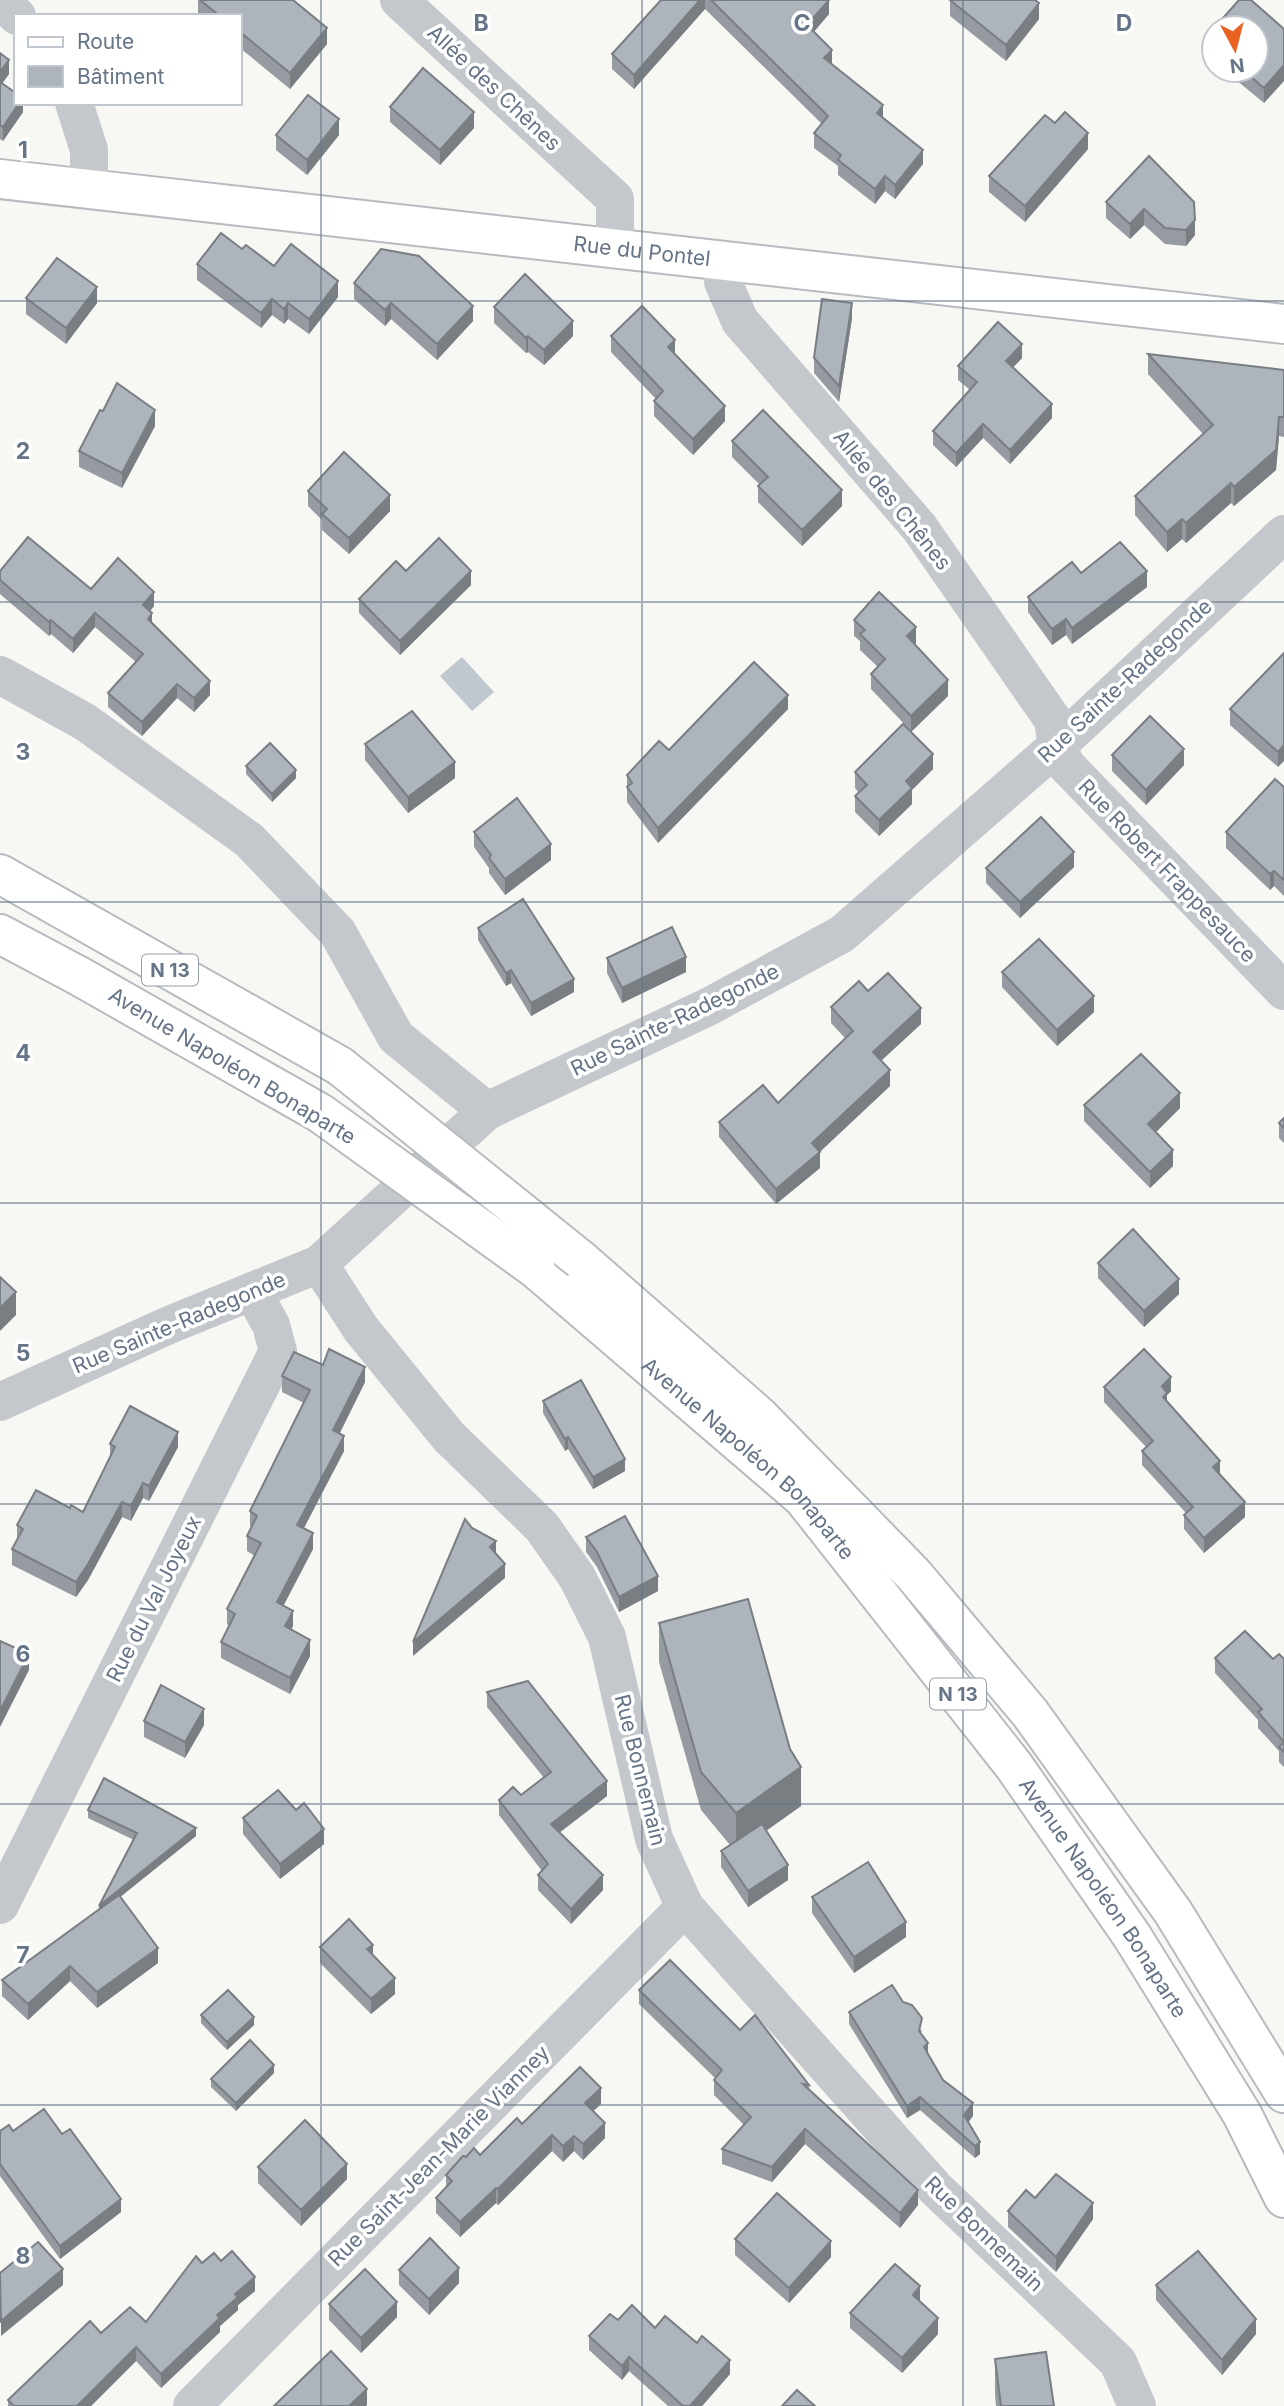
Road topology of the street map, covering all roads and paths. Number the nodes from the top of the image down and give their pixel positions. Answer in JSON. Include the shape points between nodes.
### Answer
{"nodes":[{"id":1,"x":0,"y":0,"type":"edge"},
{"id":2,"x":399,"y":0,"type":"edge"},
{"id":3,"x":15,"y":14,"type":"edge"},
{"id":4,"x":76,"y":105,"type":"edge"},
{"id":5,"x":0,"y":179,"type":"edge"},
{"id":6,"x":89,"y":189,"type":"junction"},
{"id":7,"x":615,"y":249,"type":"junction"},
{"id":8,"x":724,"y":261,"type":"junction"},
{"id":9,"x":1284,"y":324,"type":"edge"},
{"id":10,"x":1284,"y":534,"type":"edge"},
{"id":11,"x":0,"y":675,"type":"edge"},
{"id":12,"x":1057,"y":746,"type":"junction"},
{"id":13,"x":0,"y":874,"type":"edge"},
{"id":14,"x":0,"y":934,"type":"edge"},
{"id":15,"x":1284,"y":992,"type":"edge"},
{"id":16,"x":487,"y":1111,"type":"junction"},
{"id":17,"x":319,"y":1264,"type":"junction"},
{"id":18,"x":252,"y":1291,"type":"junction"},
{"id":19,"x":0,"y":1402,"type":"edge"},
{"id":20,"x":0,"y":1905,"type":"edge"},
{"id":21,"x":685,"y":1907,"type":"junction"},
{"id":22,"x":1284,"y":2093,"type":"edge"},
{"id":23,"x":1284,"y":2198,"type":"edge"},
{"id":24,"x":192,"y":2406,"type":"edge"},
{"id":25,"x":1137,"y":2406,"type":"edge"}],
"edges":[{"from":1,"to":3,"type":"street"},
{"from":2,"to":7,"type":"street","name":"Allée des Chênes","via":[[615,199]]},
{"from":4,"to":6,"type":"street","via":[[89,150]]},
{"from":5,"to":6,"type":"main road","name":"Rue du Pontel"},
{"from":6,"to":7,"type":"main road","name":"Rue du Pontel"},
{"from":7,"to":8,"type":"main road","name":"Rue du Pontel"},
{"from":8,"to":9,"type":"main road","name":"Rue du Pontel"},
{"from":8,"to":12,"type":"street","name":"Allée des Chênes","via":[[723,282],[740,321],[919,527],[1053,720]]},
{"from":10,"to":12,"type":"street","name":"Rue Sainte-Radegonde"},
{"from":11,"to":16,"type":"street","via":[[85,722],[249,839],[338,933],[396,1037]]},
{"from":12,"to":15,"type":"street","name":"Rue Robert Frappesauce","via":[[1066,765]]},
{"from":12,"to":16,"type":"street","name":"Rue Sainte-Radegonde","via":[[842,934],[710,1006]]},
{"from":13,"to":22,"type":"main road","name":"Avenue Napoléon Bonaparte","number":"N 13","bridge":true,"via":[[340,1066],[581,1260],[759,1416],[914,1575],[1030,1713],[1173,1912]]},
{"from":14,"to":23,"type":"main road","name":"Avenue Napoléon Bonaparte","number":"N 13","bridge":true,"via":[[320,1113],[537,1269],[803,1498],[1014,1766],[1132,1936],[1242,2114]]},
{"from":16,"to":17,"type":"street","name":"Rue Sainte-Radegonde"},
{"from":17,"to":18,"type":"street","name":"Rue Sainte-Radegonde"},
{"from":17,"to":21,"type":"street","name":"Rue Bonnemain","via":[[361,1329],[449,1437],[542,1527],[577,1577],[607,1637],[654,1839]]},
{"from":18,"to":19,"type":"street","name":"Rue Sainte-Radegonde"},
{"from":18,"to":20,"type":"street","name":"Rue du Val Joyeux","via":[[271,1325],[278,1351]]},
{"from":21,"to":24,"type":"street","name":"Rue Saint-Jean-Marie Vianney"},
{"from":21,"to":25,"type":"street","name":"Rue Bonnemain","via":[[935,2188],[1118,2362]]}]}
